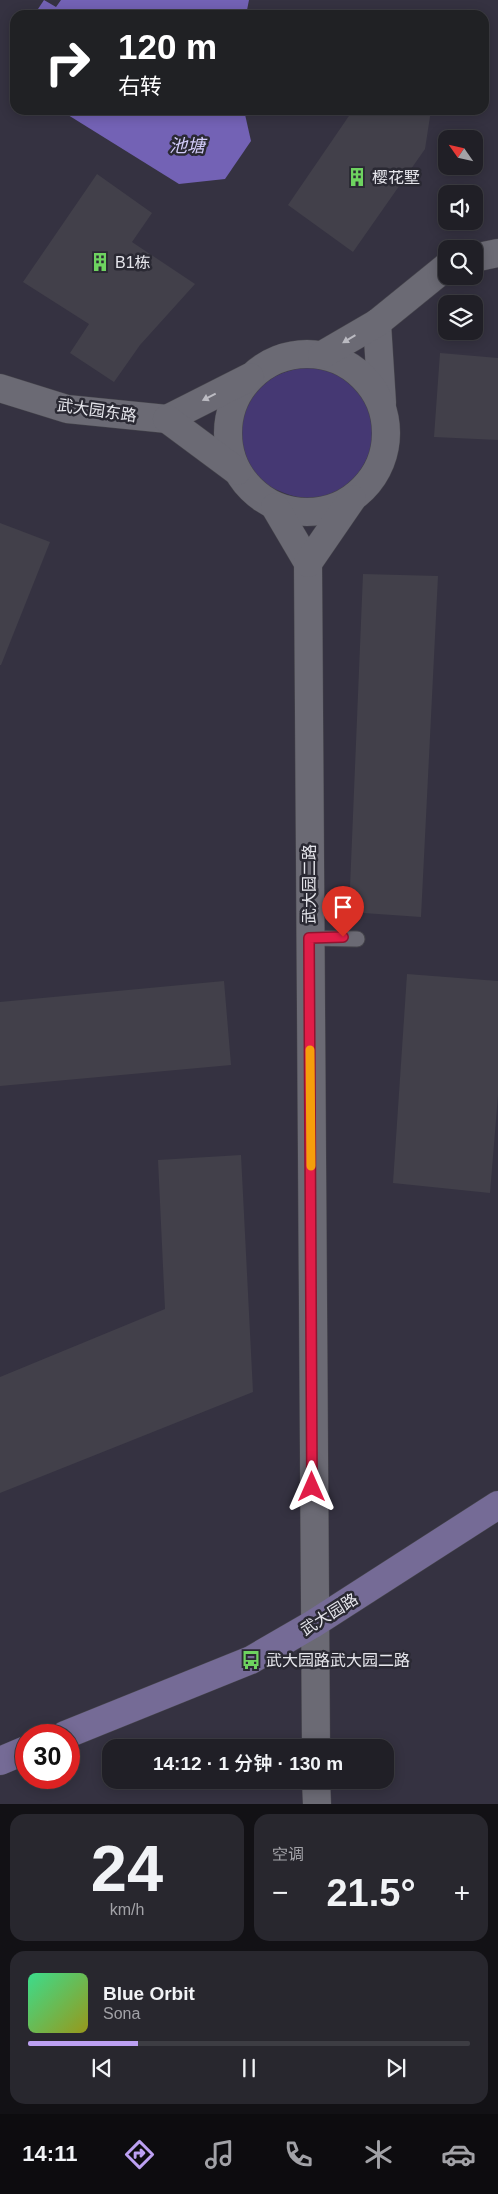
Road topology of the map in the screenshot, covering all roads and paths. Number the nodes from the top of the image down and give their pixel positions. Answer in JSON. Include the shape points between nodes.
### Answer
{"nodes":[{"id":1,"x":498,"y":253,"type":"edge"},
{"id":2,"x":483,"y":256,"type":"edge"},
{"id":3,"x":438,"y":274,"type":"edge"},
{"id":4,"x":376,"y":323,"type":"junction"},
{"id":5,"x":322,"y":355,"type":"junction"},
{"id":6,"x":251,"y":376,"type":"junction"},
{"id":7,"x":0,"y":388,"type":"edge"},
{"id":8,"x":382,"y":404,"type":"junction"},
{"id":9,"x":167,"y":418,"type":"junction"},
{"id":10,"x":237,"y":471,"type":"junction"},
{"id":11,"x":352,"y":499,"type":"junction"},
{"id":12,"x":275,"y":507,"type":"junction"},
{"id":13,"x":308,"y":563,"type":"junction"},
{"id":14,"x":309,"y":938,"type":"junction"},
{"id":15,"x":357,"y":938,"type":"dead end"},
{"id":16,"x":498,"y":1505,"type":"edge"},
{"id":17,"x":313,"y":1624,"type":"junction"},
{"id":18,"x":80,"y":1729,"type":"edge"},
{"id":19,"x":316,"y":1739,"type":"edge"},
{"id":20,"x":15,"y":1755,"type":"edge"},
{"id":21,"x":0,"y":1761,"type":"edge"},
{"id":22,"x":316,"y":1789,"type":"edge"},
{"id":23,"x":317,"y":1804,"type":"edge"}],
"edges":[{"from":1,"to":2,"type":"street"},
{"from":3,"to":4,"type":"street"},
{"from":4,"to":5,"type":"street","one_way":true},
{"from":4,"to":8,"type":"street"},
{"from":5,"to":6,"type":"street","via":[[297,354],[273,362]]},
{"from":5,"to":8,"type":"street","via":[[347,364],[368,382]]},
{"from":6,"to":9,"type":"street","one_way":true},
{"from":6,"to":10,"type":"street","via":[[236,397],[228,421],[228,447]]},
{"from":7,"to":9,"type":"street","name":"武大园东路","via":[[67,409]]},
{"from":8,"to":11,"type":"street","via":[[387,430],[383,457],[371,481]]},
{"from":9,"to":10,"type":"street"},
{"from":10,"to":12,"type":"street","via":[[253,492]]},
{"from":11,"to":12,"type":"street","via":[[328,510],[301,513]]},
{"from":11,"to":13,"type":"street"},
{"from":12,"to":13,"type":"street"},
{"from":13,"to":14,"type":"street","name":"武大园二路"},
{"from":14,"to":15,"type":"lane"},
{"from":14,"to":17,"type":"street","name":"武大园二路"},
{"from":16,"to":17,"type":"street","name":"武大园路"},
{"from":17,"to":18,"type":"street","name":"武大园路","via":[[251,1660]]},
{"from":17,"to":19,"type":"street","name":"武大园二路"},
{"from":20,"to":21,"type":"street"},
{"from":22,"to":23,"type":"street"}]}
